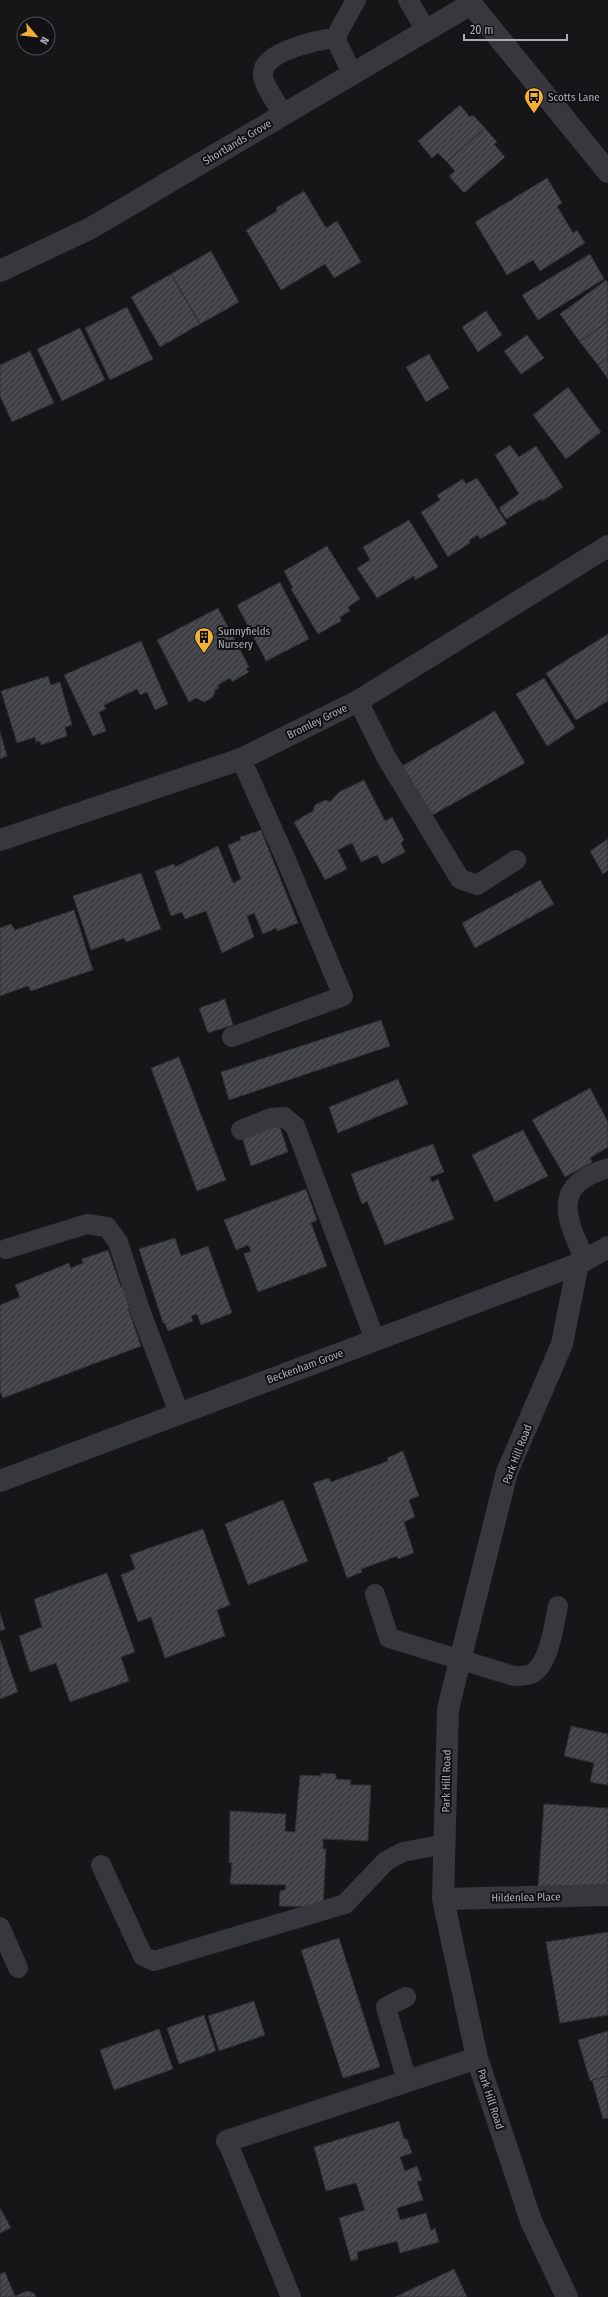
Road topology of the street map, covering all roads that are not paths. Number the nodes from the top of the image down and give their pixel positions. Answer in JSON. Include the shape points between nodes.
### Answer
{"nodes":[{"id":1,"x":356,"y":0,"type":"edge"},
{"id":2,"x":408,"y":0,"type":"edge"},
{"id":3,"x":469,"y":2,"type":"edge"},
{"id":4,"x":426,"y":30,"type":"junction"},
{"id":5,"x":335,"y":38,"type":"junction"},
{"id":6,"x":352,"y":73,"type":"junction"},
{"id":7,"x":283,"y":114,"type":"junction"},
{"id":8,"x":608,"y":172,"type":"edge"},
{"id":9,"x":0,"y":271,"type":"edge"},
{"id":10,"x":608,"y":546,"type":"edge"},
{"id":11,"x":358,"y":701,"type":"junction"},
{"id":12,"x":241,"y":759,"type":"junction"},
{"id":13,"x":0,"y":840,"type":"edge"},
{"id":14,"x":516,"y":860,"type":"dead end"},
{"id":15,"x":232,"y":1037,"type":"dead end"},
{"id":16,"x":241,"y":1130,"type":"dead end"},
{"id":17,"x":608,"y":1168,"type":"edge"},
{"id":18,"x":608,"y":1247,"type":"edge"},
{"id":19,"x":6,"y":1248,"type":"dead end"},
{"id":20,"x":582,"y":1262,"type":"junction"},
{"id":21,"x":375,"y":1340,"type":"junction"},
{"id":22,"x":179,"y":1413,"type":"junction"},
{"id":23,"x":0,"y":1481,"type":"edge"},
{"id":24,"x":375,"y":1594,"type":"dead end"},
{"id":25,"x":558,"y":1606,"type":"dead end"},
{"id":26,"x":460,"y":1660,"type":"junction"},
{"id":27,"x":445,"y":1844,"type":"junction"},
{"id":28,"x":101,"y":1865,"type":"dead end"},
{"id":29,"x":608,"y":1895,"type":"edge"},
{"id":30,"x":443,"y":1898,"type":"junction"},
{"id":31,"x":0,"y":1927,"type":"edge"},
{"id":32,"x":18,"y":1968,"type":"dead end"},
{"id":33,"x":406,"y":1997,"type":"dead end"},
{"id":34,"x":477,"y":2058,"type":"junction"},
{"id":35,"x":408,"y":2080,"type":"junction"},
{"id":36,"x":227,"y":2141,"type":"joint"},
{"id":37,"x":290,"y":2297,"type":"edge"},
{"id":38,"x":567,"y":2297,"type":"edge"}],
"edges":[{"from":1,"to":5,"type":"lane"},
{"from":2,"to":4,"type":"lane"},
{"from":3,"to":4,"type":"street","name":"Shortlands Grove"},
{"from":3,"to":8,"type":"street"},
{"from":4,"to":6,"type":"street","name":"Shortlands Grove"},
{"from":5,"to":6,"type":"lane"},
{"from":5,"to":7,"type":"lane","via":[[303,43],[268,61],[263,76]]},
{"from":6,"to":7,"type":"street","name":"Shortlands Grove"},
{"from":7,"to":9,"type":"street","name":"Shortlands Grove","via":[[92,228]]},
{"from":10,"to":11,"type":"street","name":"Bromley Grove"},
{"from":11,"to":12,"type":"street","name":"Bromley Grove"},
{"from":11,"to":14,"type":"lane","via":[[386,757],[460,879],[477,886]]},
{"from":12,"to":13,"type":"street","name":"Bromley Grove"},
{"from":12,"to":15,"type":"lane","via":[[343,996]]},
{"from":16,"to":21,"type":"lane","via":[[284,1117],[295,1126]]},
{"from":17,"to":20,"type":"lane","via":[[581,1179],[567,1201],[567,1216]]},
{"from":18,"to":20,"type":"street","name":"Beckenham Grove"},
{"from":19,"to":22,"type":"lane","via":[[87,1224],[108,1227],[118,1242],[140,1310]]},
{"from":20,"to":21,"type":"street","name":"Beckenham Grove"},
{"from":20,"to":26,"type":"street","name":"Park Hill Road","via":[[562,1344],[507,1472]]},
{"from":21,"to":22,"type":"street","name":"Beckenham Grove"},
{"from":22,"to":23,"type":"street","name":"Beckenham Grove"},
{"from":24,"to":26,"type":"lane","via":[[389,1638]]},
{"from":25,"to":26,"type":"lane","via":[[546,1656],[532,1674],[514,1676]]},
{"from":26,"to":27,"type":"street","name":"Park Hill Road","via":[[448,1710]]},
{"from":27,"to":28,"type":"lane","via":[[403,1852],[386,1861],[345,1904],[154,1961],[143,1956]]},
{"from":27,"to":30,"type":"street","name":"Park Hill Road"},
{"from":29,"to":30,"type":"street","name":"Hildenlea Place"},
{"from":30,"to":34,"type":"street","name":"Park Hill Road"},
{"from":31,"to":32,"type":"lane"},
{"from":33,"to":35,"type":"lane","via":[[386,2007]]},
{"from":34,"to":35,"type":"street"},
{"from":34,"to":38,"type":"street","name":"Park Hill Road","via":[[531,2221]]},
{"from":35,"to":36,"type":"street"},
{"from":36,"to":37,"type":"lane"}]}
